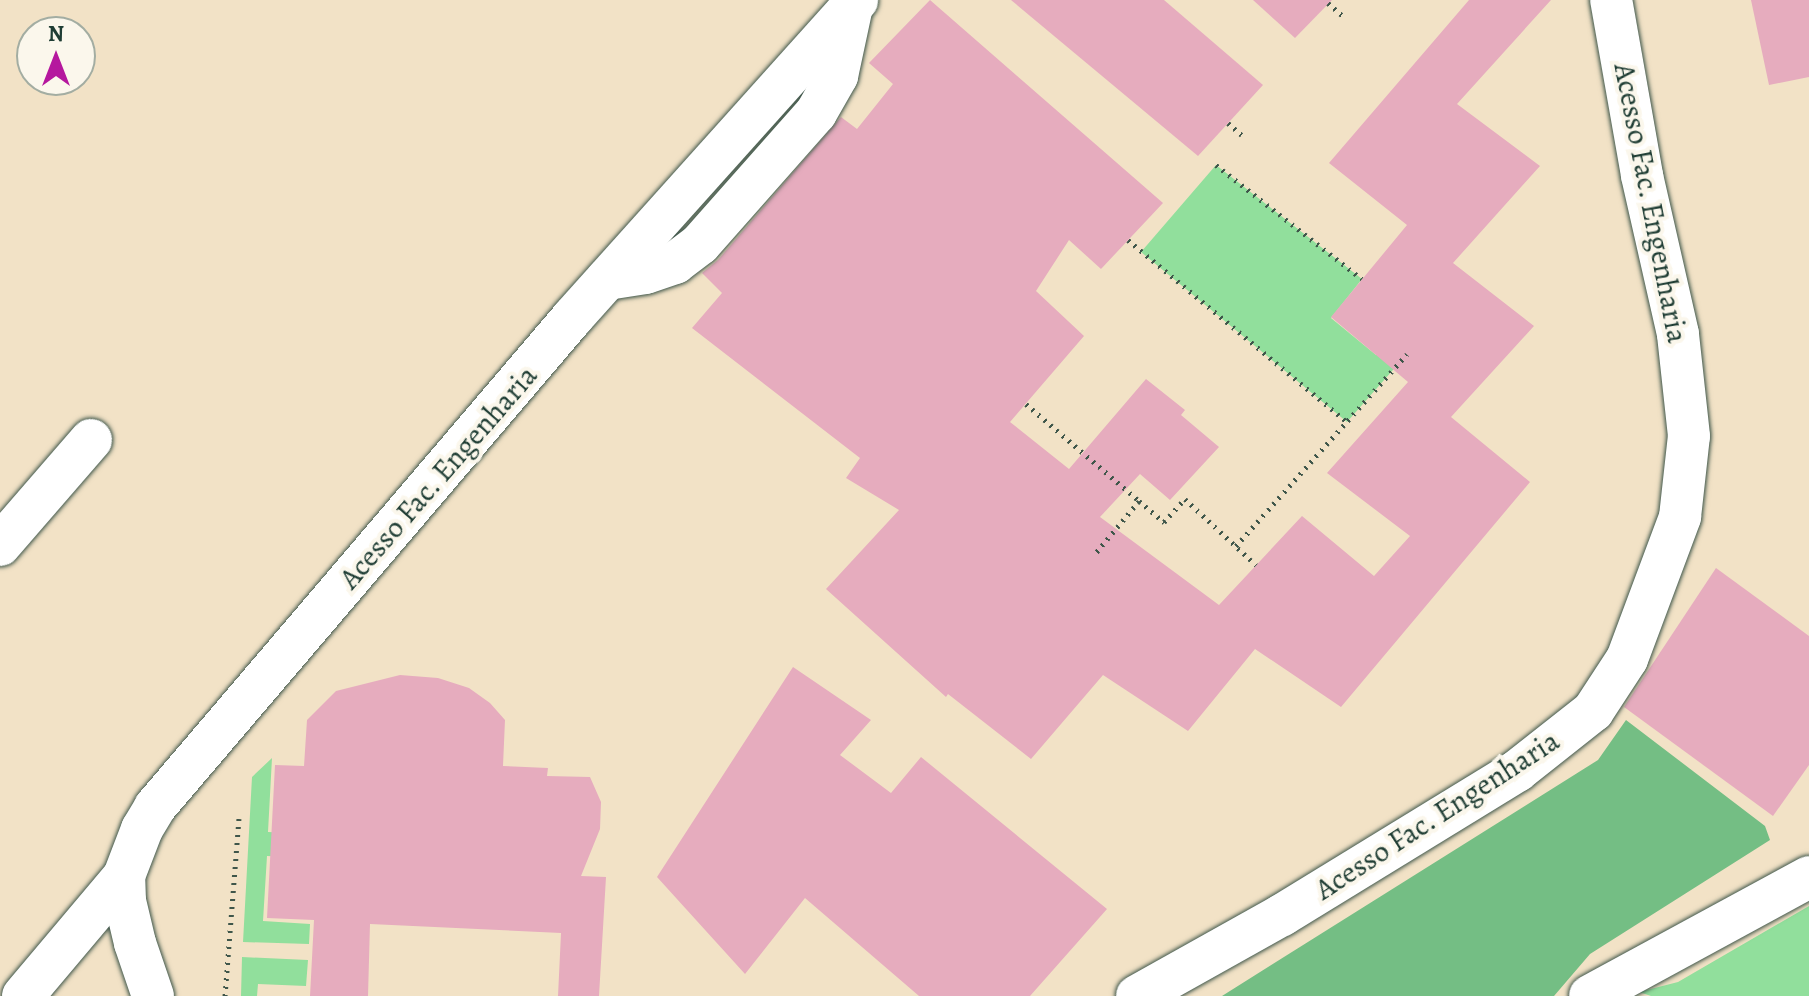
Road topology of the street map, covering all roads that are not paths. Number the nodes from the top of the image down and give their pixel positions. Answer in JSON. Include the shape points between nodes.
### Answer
{"nodes":[{"id":1,"x":1611,"y":0,"type":"edge"},
{"id":2,"x":855,"y":3,"type":"edge"},
{"id":3,"x":91,"y":440,"type":"dead end"},
{"id":4,"x":0,"y":545,"type":"edge"},
{"id":5,"x":124,"y":876,"type":"junction"},
{"id":6,"x":1809,"y":877,"type":"edge"},
{"id":7,"x":53,"y":981,"type":"edge"},
{"id":8,"x":23,"y":996,"type":"edge"},
{"id":9,"x":153,"y":996,"type":"edge"},
{"id":10,"x":1137,"y":996,"type":"edge"},
{"id":11,"x":1590,"y":996,"type":"edge"}],
"edges":[{"from":1,"to":10,"type":"street","name":"Acesso Fac. Engenharia","via":[[1642,175],[1678,334],[1689,436],[1680,517],[1627,659],[1593,711],[1517,771],[1282,915]]},
{"from":2,"to":5,"type":"street","name":"Acesso Fac. Engenharia","via":[[607,279],[155,807]]},
{"from":3,"to":4,"type":"street"},
{"from":5,"to":7,"type":"street"},
{"from":5,"to":9,"type":"street","name":"Acesso Fac. Engenharia","via":[[131,929]]},
{"from":6,"to":11,"type":"street"},
{"from":7,"to":8,"type":"street"}]}
